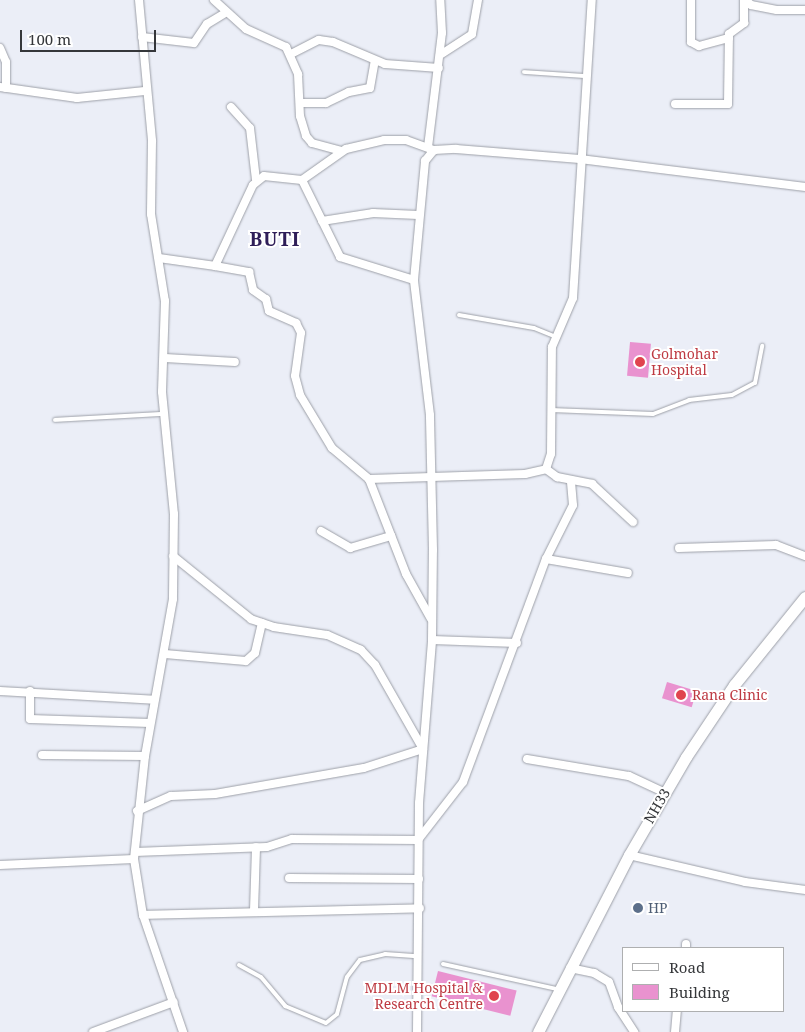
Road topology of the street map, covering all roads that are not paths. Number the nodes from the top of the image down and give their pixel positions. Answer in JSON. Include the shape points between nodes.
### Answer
{"nodes":[{"id":1,"x":140,"y":0,"type":"edge"},
{"id":2,"x":214,"y":0,"type":"edge"},
{"id":3,"x":440,"y":0,"type":"edge"},
{"id":4,"x":478,"y":0,"type":"edge"},
{"id":5,"x":592,"y":0,"type":"edge"},
{"id":6,"x":691,"y":0,"type":"edge"},
{"id":7,"x":745,"y":0,"type":"edge"},
{"id":8,"x":805,"y":10,"type":"edge"},
{"id":9,"x":225,"y":13,"type":"junction"},
{"id":10,"x":142,"y":37,"type":"junction"},
{"id":11,"x":729,"y":38,"type":"junction"},
{"id":12,"x":0,"y":48,"type":"edge"},
{"id":13,"x":291,"y":54,"type":"junction"},
{"id":14,"x":440,"y":55,"type":"junction"},
{"id":15,"x":375,"y":61,"type":"junction"},
{"id":16,"x":439,"y":68,"type":"junction"},
{"id":17,"x":524,"y":72,"type":"dead end"},
{"id":18,"x":586,"y":76,"type":"junction"},
{"id":19,"x":3,"y":88,"type":"edge"},
{"id":20,"x":145,"y":91,"type":"junction"},
{"id":21,"x":300,"y":103,"type":"junction"},
{"id":22,"x":675,"y":104,"type":"dead end"},
{"id":23,"x":231,"y":107,"type":"dead end"},
{"id":24,"x":431,"y":148,"type":"junction"},
{"id":25,"x":342,"y":151,"type":"junction"},
{"id":26,"x":580,"y":159,"type":"junction"},
{"id":27,"x":256,"y":180,"type":"junction"},
{"id":28,"x":302,"y":180,"type":"junction"},
{"id":29,"x":805,"y":187,"type":"edge"},
{"id":30,"x":418,"y":215,"type":"junction"},
{"id":31,"x":322,"y":221,"type":"junction"},
{"id":32,"x":159,"y":258,"type":"junction"},
{"id":33,"x":215,"y":266,"type":"junction"},
{"id":34,"x":414,"y":280,"type":"junction"},
{"id":35,"x":459,"y":316,"type":"dead end"},
{"id":36,"x":554,"y":336,"type":"junction"},
{"id":37,"x":762,"y":346,"type":"dead end"},
{"id":38,"x":165,"y":358,"type":"junction"},
{"id":39,"x":234,"y":362,"type":"dead end"},
{"id":40,"x":550,"y":410,"type":"junction"},
{"id":41,"x":163,"y":414,"type":"junction"},
{"id":42,"x":55,"y":420,"type":"dead end"},
{"id":43,"x":546,"y":469,"type":"junction"},
{"id":44,"x":432,"y":477,"type":"junction"},
{"id":45,"x":369,"y":479,"type":"junction"},
{"id":46,"x":571,"y":480,"type":"junction"},
{"id":47,"x":633,"y":522,"type":"dead end"},
{"id":48,"x":321,"y":530,"type":"dead end"},
{"id":49,"x":391,"y":536,"type":"junction"},
{"id":50,"x":679,"y":548,"type":"dead end"},
{"id":51,"x":173,"y":556,"type":"junction"},
{"id":52,"x":805,"y":556,"type":"edge"},
{"id":53,"x":546,"y":559,"type":"junction"},
{"id":54,"x":628,"y":573,"type":"dead end"},
{"id":55,"x":805,"y":597,"type":"edge"},
{"id":56,"x":432,"y":620,"type":"junction"},
{"id":57,"x":262,"y":623,"type":"junction"},
{"id":58,"x":432,"y":640,"type":"junction"},
{"id":59,"x":517,"y":644,"type":"junction"},
{"id":60,"x":165,"y":654,"type":"junction"},
{"id":61,"x":0,"y":691,"type":"edge"},
{"id":62,"x":30,"y":691,"type":"junction"},
{"id":63,"x":154,"y":700,"type":"junction"},
{"id":64,"x":150,"y":724,"type":"junction"},
{"id":65,"x":423,"y":749,"type":"junction"},
{"id":66,"x":42,"y":755,"type":"dead end"},
{"id":67,"x":145,"y":756,"type":"junction"},
{"id":68,"x":527,"y":760,"type":"dead end"},
{"id":69,"x":664,"y":793,"type":"junction"},
{"id":70,"x":137,"y":812,"type":"junction"},
{"id":71,"x":418,"y":840,"type":"junction"},
{"id":72,"x":256,"y":847,"type":"junction"},
{"id":73,"x":629,"y":855,"type":"junction"},
{"id":74,"x":134,"y":856,"type":"junction"},
{"id":75,"x":0,"y":865,"type":"edge"},
{"id":76,"x":290,"y":878,"type":"dead end"},
{"id":77,"x":419,"y":879,"type":"junction"},
{"id":78,"x":805,"y":890,"type":"edge"},
{"id":79,"x":420,"y":908,"type":"junction"},
{"id":80,"x":254,"y":911,"type":"junction"},
{"id":81,"x":143,"y":915,"type":"junction"},
{"id":82,"x":419,"y":956,"type":"junction"},
{"id":83,"x":444,"y":964,"type":"dead end"},
{"id":84,"x":239,"y":965,"type":"dead end"},
{"id":85,"x":570,"y":968,"type":"junction"},
{"id":86,"x":560,"y":990,"type":"junction"},
{"id":87,"x":174,"y":1002,"type":"junction"},
{"id":88,"x":678,"y":1012,"type":"edge"},
{"id":89,"x":93,"y":1032,"type":"edge"},
{"id":90,"x":183,"y":1032,"type":"edge"},
{"id":91,"x":416,"y":1032,"type":"edge"},
{"id":92,"x":538,"y":1032,"type":"edge"},
{"id":93,"x":634,"y":1032,"type":"edge"},
{"id":94,"x":675,"y":1032,"type":"edge"}],
"edges":[{"from":1,"to":10,"type":"street"},
{"from":2,"to":9,"type":"street"},
{"from":3,"to":14,"type":"street"},
{"from":4,"to":14,"type":"street","via":[[472,34]]},
{"from":5,"to":18,"type":"street"},
{"from":6,"to":11,"type":"street","via":[[691,42],[699,46]]},
{"from":7,"to":8,"type":"street","via":[[751,5],[777,10]]},
{"from":7,"to":11,"type":"street","via":[[744,22],[730,31]]},
{"from":9,"to":10,"type":"street","via":[[207,24],[194,43]]},
{"from":9,"to":13,"type":"street"},
{"from":10,"to":20,"type":"street"},
{"from":11,"to":22,"type":"street","via":[[728,104]]},
{"from":12,"to":19,"type":"street","via":[[6,62]]},
{"from":13,"to":15,"type":"street","via":[[319,40],[348,47]]},
{"from":13,"to":21,"type":"street","via":[[298,74]]},
{"from":14,"to":16,"type":"street"},
{"from":15,"to":16,"type":"street"},
{"from":15,"to":21,"type":"street","via":[[370,88],[349,92],[331,102]]},
{"from":16,"to":24,"type":"street"},
{"from":17,"to":18,"type":"lane"},
{"from":18,"to":26,"type":"street"},
{"from":19,"to":20,"type":"street","via":[[77,98]]},
{"from":20,"to":32,"type":"street","via":[[152,141],[151,214]]},
{"from":21,"to":25,"type":"street","via":[[308,140]]},
{"from":23,"to":27,"type":"street","via":[[250,128]]},
{"from":24,"to":25,"type":"street","via":[[406,140],[384,140]]},
{"from":24,"to":26,"type":"street"},
{"from":24,"to":30,"type":"street","via":[[425,161]]},
{"from":25,"to":28,"type":"street"},
{"from":26,"to":29,"type":"street"},
{"from":26,"to":36,"type":"street","via":[[573,298]]},
{"from":27,"to":28,"type":"street","via":[[271,176]]},
{"from":27,"to":33,"type":"street","via":[[243,211],[226,236]]},
{"from":28,"to":31,"type":"street"},
{"from":30,"to":31,"type":"street","via":[[373,212]]},
{"from":30,"to":34,"type":"street"},
{"from":31,"to":34,"type":"street","via":[[340,258]]},
{"from":32,"to":33,"type":"street"},
{"from":32,"to":38,"type":"street"},
{"from":33,"to":45,"type":"street","via":[[249,272],[254,290],[266,299],[269,311],[296,323],[301,333],[295,376],[300,395],[332,448]]},
{"from":34,"to":44,"type":"street","via":[[430,415]]},
{"from":35,"to":36,"type":"lane","via":[[534,328]]},
{"from":36,"to":40,"type":"street"},
{"from":37,"to":40,"type":"lane","via":[[755,383],[732,395],[689,400],[653,414]]},
{"from":38,"to":39,"type":"street"},
{"from":38,"to":41,"type":"street"},
{"from":40,"to":43,"type":"street","via":[[551,454]]},
{"from":41,"to":42,"type":"lane"},
{"from":41,"to":51,"type":"street","via":[[172,480]]},
{"from":43,"to":44,"type":"street","via":[[525,474]]},
{"from":43,"to":46,"type":"street"},
{"from":44,"to":45,"type":"street"},
{"from":44,"to":56,"type":"street"},
{"from":45,"to":49,"type":"street"},
{"from":46,"to":47,"type":"street","via":[[592,484]]},
{"from":46,"to":53,"type":"street","via":[[573,505]]},
{"from":48,"to":49,"type":"street","via":[[350,548]]},
{"from":49,"to":56,"type":"street","via":[[406,574]]},
{"from":50,"to":52,"type":"street","via":[[776,545]]},
{"from":51,"to":57,"type":"street","via":[[233,606]]},
{"from":51,"to":60,"type":"street","via":[[173,599]]},
{"from":53,"to":54,"type":"street"},
{"from":53,"to":59,"type":"street"},
{"from":55,"to":69,"type":"main road","name":"NH33","via":[[734,684]]},
{"from":56,"to":58,"type":"street"},
{"from":57,"to":60,"type":"street","via":[[255,653],[246,661]]},
{"from":57,"to":65,"type":"street","via":[[327,635],[361,650],[375,666]]},
{"from":58,"to":59,"type":"street"},
{"from":58,"to":65,"type":"street"},
{"from":59,"to":71,"type":"street","via":[[463,782]]},
{"from":60,"to":63,"type":"street"},
{"from":61,"to":62,"type":"street"},
{"from":62,"to":63,"type":"street"},
{"from":62,"to":64,"type":"street","via":[[30,719]]},
{"from":63,"to":64,"type":"street"},
{"from":64,"to":67,"type":"street"},
{"from":65,"to":70,"type":"street","via":[[364,768],[215,794],[171,796]]},
{"from":65,"to":71,"type":"street"},
{"from":66,"to":67,"type":"street"},
{"from":67,"to":70,"type":"street"},
{"from":68,"to":69,"type":"street","via":[[629,776]]},
{"from":69,"to":73,"type":"main road","name":"NH33"},
{"from":70,"to":74,"type":"street"},
{"from":71,"to":72,"type":"street","via":[[292,839]]},
{"from":71,"to":77,"type":"street"},
{"from":72,"to":74,"type":"street"},
{"from":72,"to":80,"type":"street"},
{"from":73,"to":78,"type":"street","via":[[745,882]]},
{"from":73,"to":85,"type":"main road","name":"NH33"},
{"from":74,"to":75,"type":"street"},
{"from":74,"to":81,"type":"street"},
{"from":76,"to":77,"type":"street"},
{"from":77,"to":79,"type":"street"},
{"from":79,"to":80,"type":"street"},
{"from":79,"to":82,"type":"street"},
{"from":80,"to":81,"type":"street"},
{"from":81,"to":87,"type":"street"},
{"from":82,"to":84,"type":"lane","via":[[385,954],[360,960],[347,978],[337,1014],[326,1023],[284,1006],[261,977]]},
{"from":82,"to":91,"type":"street"},
{"from":83,"to":86,"type":"lane"},
{"from":85,"to":86,"type":"main road","name":"NH33"},
{"from":85,"to":93,"type":"street","via":[[594,973],[609,982],[618,1007]]},
{"from":86,"to":92,"type":"main road","name":"NH33"},
{"from":87,"to":89,"type":"street"},
{"from":87,"to":90,"type":"street"},
{"from":88,"to":94,"type":"street"}]}
